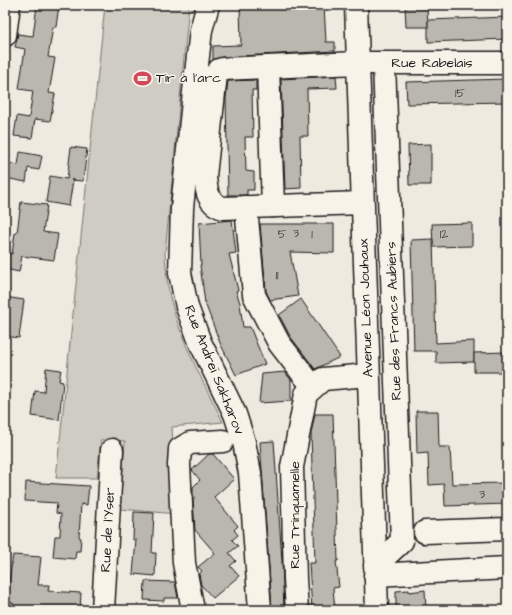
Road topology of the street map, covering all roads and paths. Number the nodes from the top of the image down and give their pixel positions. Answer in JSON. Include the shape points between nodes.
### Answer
{"nodes":[{"id":1,"x":9,"y":5,"type":"edge"},
{"id":2,"x":356,"y":5,"type":"edge"},
{"id":3,"x":206,"y":11,"type":"edge"},
{"id":4,"x":5,"y":35,"type":"edge"},
{"id":5,"x":358,"y":63,"type":"junction"},
{"id":6,"x":507,"y":63,"type":"edge"},
{"id":7,"x":384,"y":64,"type":"junction"},
{"id":8,"x":268,"y":67,"type":"junction"},
{"id":9,"x":362,"y":203,"type":"junction"},
{"id":10,"x":273,"y":206,"type":"junction"},
{"id":11,"x":246,"y":207,"type":"junction"},
{"id":12,"x":368,"y":375,"type":"junction"},
{"id":13,"x":313,"y":387,"type":"junction"},
{"id":14,"x":223,"y":440,"type":"dead end"},
{"id":15,"x":112,"y":450,"type":"dead end"},
{"id":16,"x":507,"y":529,"type":"edge"},
{"id":17,"x":425,"y":532,"type":"dead end"},
{"id":18,"x":507,"y":568,"type":"edge"},
{"id":19,"x":375,"y":570,"type":"junction"},
{"id":20,"x":103,"y":610,"type":"edge"},
{"id":21,"x":193,"y":610,"type":"edge"},
{"id":22,"x":260,"y":610,"type":"edge"},
{"id":23,"x":297,"y":610,"type":"edge"},
{"id":24,"x":376,"y":610,"type":"edge"}],
"edges":[{"from":1,"to":4,"type":"street"},
{"from":2,"to":5,"type":"street","name":"Avenue Léon Jouhaux"},
{"from":3,"to":22,"type":"street","name":"Rue Andreï Sakharov","via":[[195,82],[182,208],[180,273],[187,307],[200,342],[235,414],[244,442],[250,473]]},
{"from":5,"to":7,"type":"street","name":"Rue Rabelais"},
{"from":5,"to":8,"type":"street","name":"Rue Rabelais"},
{"from":5,"to":9,"type":"street","name":"Avenue Léon Jouhaux"},
{"from":6,"to":7,"type":"street","name":"Rue Rabelais"},
{"from":7,"to":19,"type":"street","name":"Rue des Francs Aubiers","via":[[402,541]]},
{"from":8,"to":10,"type":"street"},
{"from":8,"to":11,"type":"street","name":"Rue Rabelais","via":[[223,68],[216,74],[205,176],[206,191],[217,206]]},
{"from":9,"to":10,"type":"street"},
{"from":9,"to":12,"type":"street","name":"Avenue Léon Jouhaux"},
{"from":10,"to":11,"type":"street"},
{"from":11,"to":13,"type":"street","via":[[254,295],[279,343]]},
{"from":12,"to":13,"type":"street","via":[[323,378]]},
{"from":12,"to":19,"type":"street","name":"Avenue Léon Jouhaux"},
{"from":13,"to":23,"type":"street","name":"Rue Trinquamelle","via":[[306,394],[292,467]]},
{"from":14,"to":21,"type":"street","via":[[190,443],[180,449],[184,563]]},
{"from":15,"to":20,"type":"street","name":"Rue de l'Yser"},
{"from":16,"to":17,"type":"street"},
{"from":18,"to":19,"type":"street"},
{"from":19,"to":24,"type":"street","name":"Avenue Léon Jouhaux"}]}
